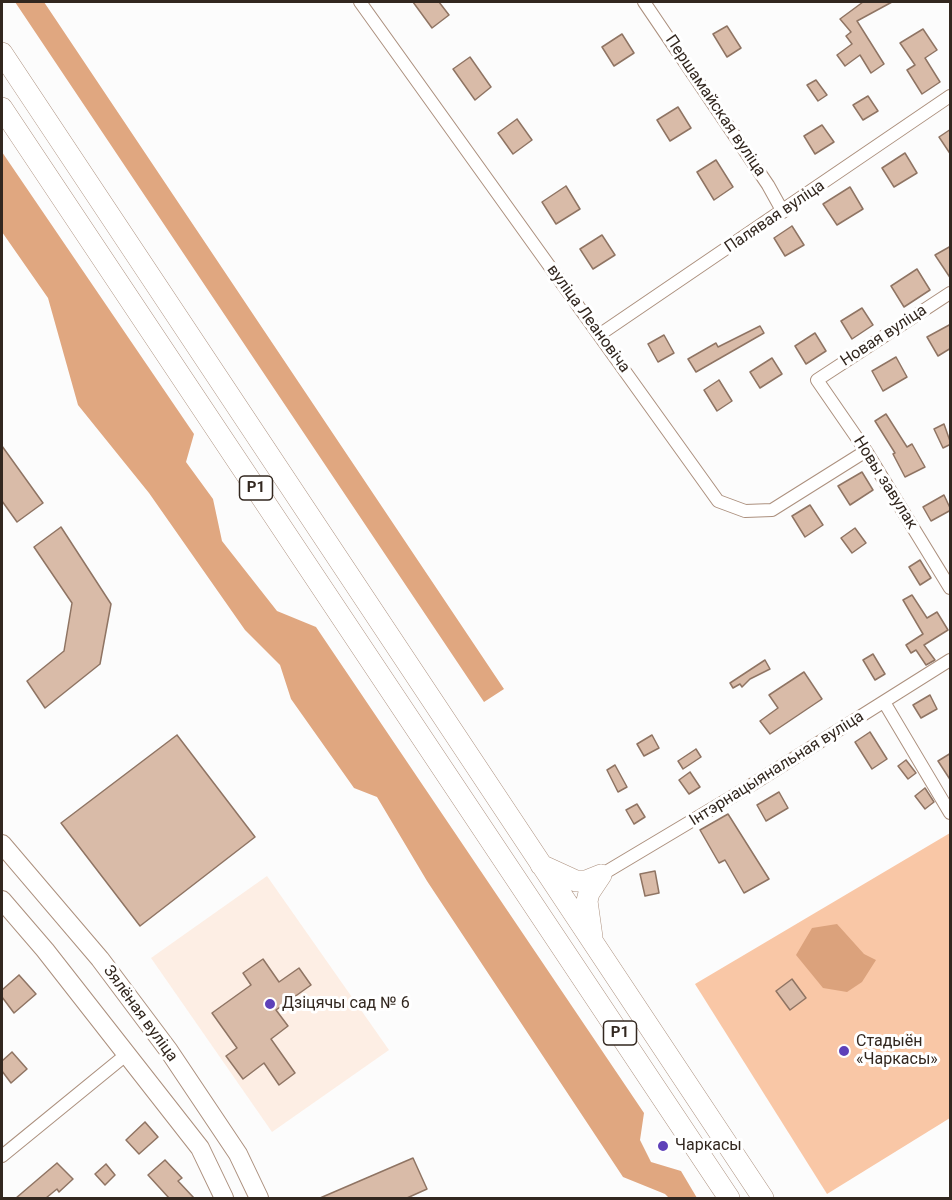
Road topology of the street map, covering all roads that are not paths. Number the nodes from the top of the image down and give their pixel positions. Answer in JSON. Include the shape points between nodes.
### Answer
{"nodes":[{"id":1,"x":360,"y":2,"type":"edge"},
{"id":2,"x":644,"y":2,"type":"edge"},
{"id":3,"x":2,"y":53,"type":"edge"},
{"id":4,"x":951,"y":96,"type":"edge"},
{"id":5,"x":2,"y":108,"type":"edge"},
{"id":6,"x":783,"y":212,"type":"junction"},
{"id":7,"x":951,"y":293,"type":"edge"},
{"id":8,"x":599,"y":335,"type":"junction"},
{"id":9,"x":817,"y":380,"type":"joint"},
{"id":10,"x":866,"y":451,"type":"junction"},
{"id":11,"x":951,"y":588,"type":"edge"},
{"id":12,"x":951,"y":660,"type":"edge"},
{"id":13,"x":884,"y":702,"type":"junction"},
{"id":14,"x":951,"y":813,"type":"edge"},
{"id":15,"x":2,"y":844,"type":"edge"},
{"id":16,"x":538,"y":863,"type":"junction"},
{"id":17,"x":601,"y":875,"type":"junction"},
{"id":18,"x":2,"y":900,"type":"edge"},
{"id":19,"x":599,"y":954,"type":"junction"},
{"id":20,"x":127,"y":1054,"type":"junction"},
{"id":21,"x":2,"y":1156,"type":"edge"},
{"id":22,"x":224,"y":1198,"type":"edge"},
{"id":23,"x":259,"y":1198,"type":"edge"},
{"id":24,"x":729,"y":1198,"type":"edge"},
{"id":25,"x":763,"y":1198,"type":"edge"}],
"edges":[{"from":1,"to":8,"type":"street","name":"вуліца Леановіча"},
{"from":2,"to":6,"type":"street","name":"Першамайская вуліца"},
{"from":3,"to":16,"type":"highway","number":"Р1"},
{"from":4,"to":6,"type":"street","name":"Палявая вуліца"},
{"from":5,"to":24,"type":"highway","number":"Р1"},
{"from":6,"to":8,"type":"street","name":"Палявая вуліца"},
{"from":7,"to":9,"type":"street","name":"Новая вуліца"},
{"from":8,"to":10,"type":"street","name":"вуліца Леановіча","via":[[718,501],[745,511],[772,510]]},
{"from":9,"to":10,"type":"street","name":"Новы завулак"},
{"from":10,"to":11,"type":"street","name":"Новы завулак"},
{"from":12,"to":13,"type":"street","name":"Інтэрнацыянальная вуліца"},
{"from":13,"to":14,"type":"street"},
{"from":13,"to":17,"type":"street","name":"Інтэрнацыянальная вуліца"},
{"from":15,"to":23,"type":"main road","name":"Зялёная вуліца","via":[[100,959],[169,1051],[238,1154]]},
{"from":16,"to":17,"type":"highway","via":[[576,881]]},
{"from":16,"to":19,"type":"highway","number":"Р1"},
{"from":17,"to":19,"type":"highway","via":[[587,901],[591,936]]},
{"from":18,"to":20,"type":"main road","name":"Зялёная вуліца"},
{"from":19,"to":25,"type":"highway","number":"Р1"},
{"from":20,"to":21,"type":"street"},
{"from":20,"to":22,"type":"main road","name":"Зялёная вуліца","via":[[200,1148]]}]}
